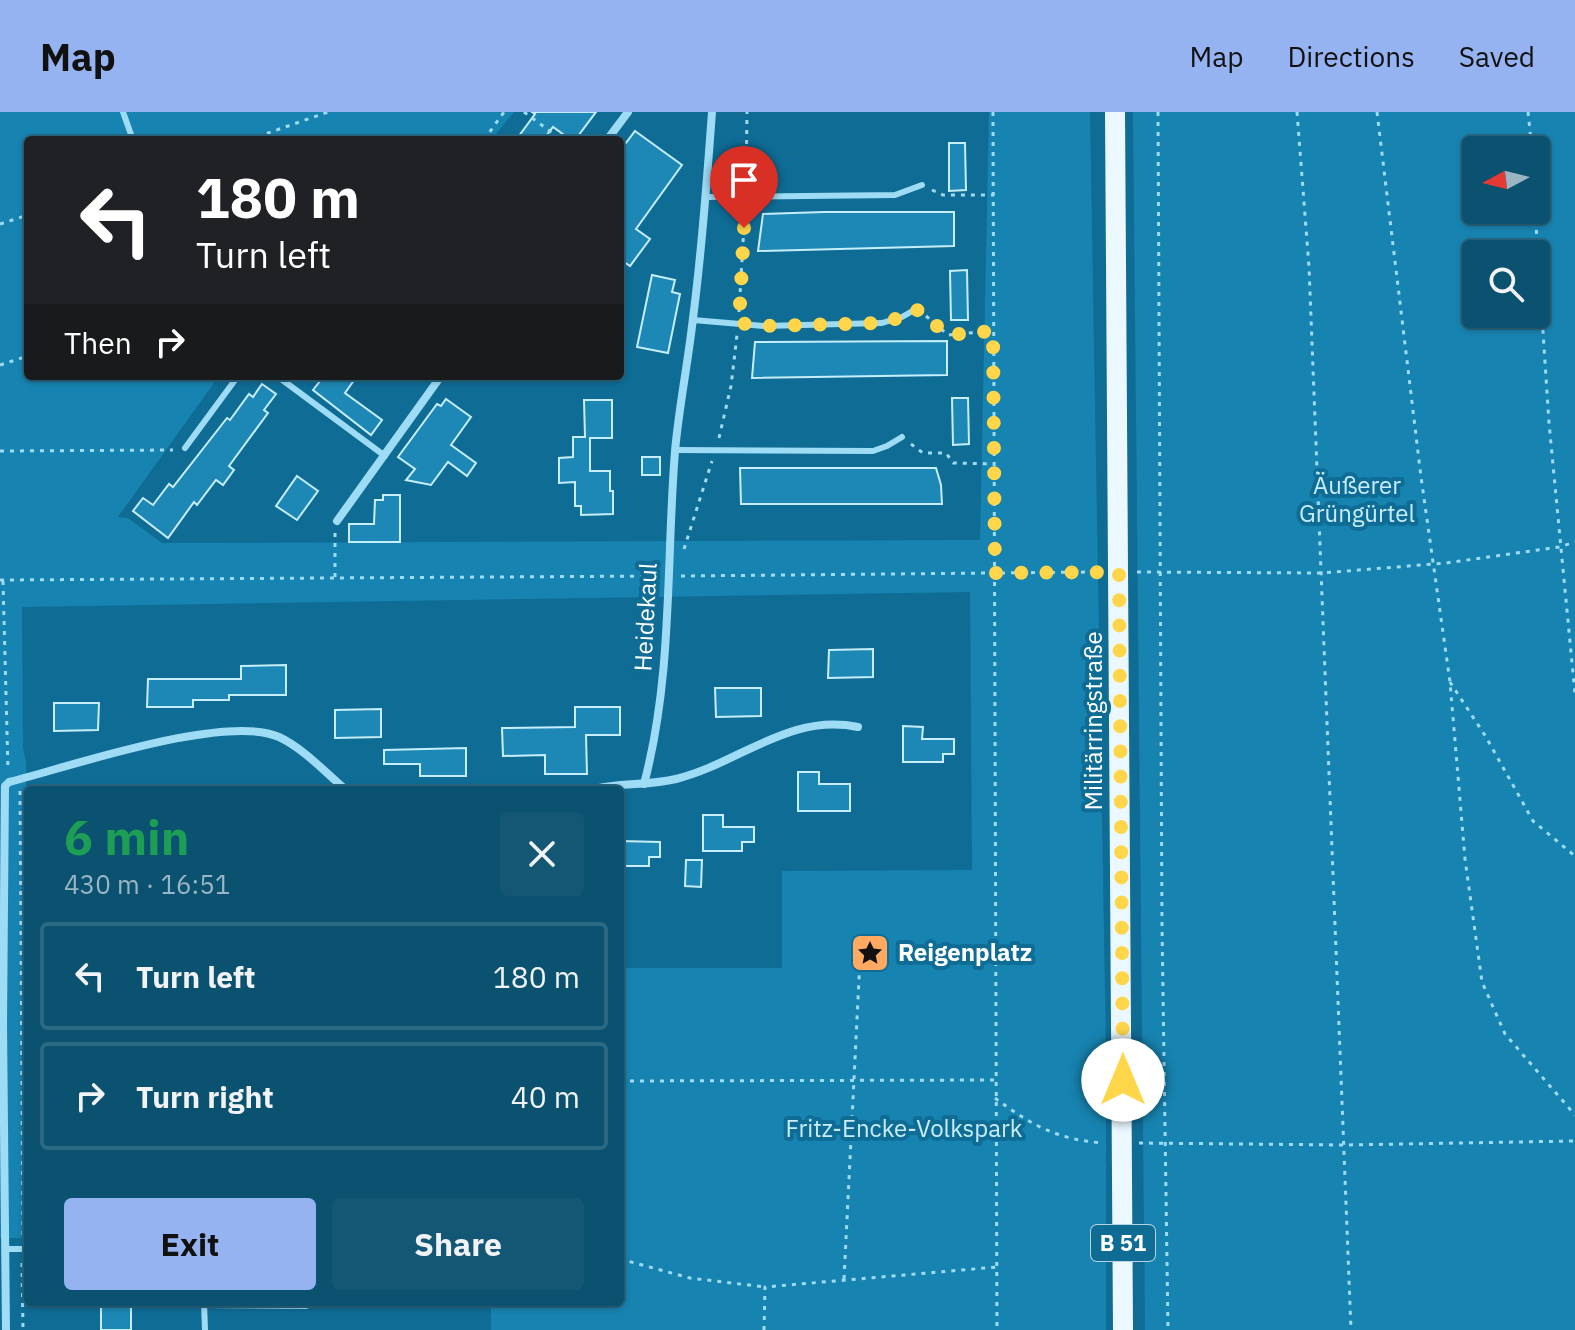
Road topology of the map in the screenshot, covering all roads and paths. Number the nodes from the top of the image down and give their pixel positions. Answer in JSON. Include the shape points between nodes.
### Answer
{"nodes":[{"id":1,"x":123,"y":112,"type":"edge"},
{"id":2,"x":328,"y":112,"type":"edge"},
{"id":3,"x":504,"y":112,"type":"edge"},
{"id":4,"x":524,"y":112,"type":"edge"},
{"id":5,"x":628,"y":112,"type":"edge"},
{"id":6,"x":712,"y":112,"type":"edge"},
{"id":7,"x":747,"y":112,"type":"edge"},
{"id":8,"x":993,"y":112,"type":"edge"},
{"id":9,"x":1115,"y":112,"type":"edge"},
{"id":10,"x":1158,"y":112,"type":"edge"},
{"id":11,"x":1297,"y":112,"type":"edge"},
{"id":12,"x":1377,"y":112,"type":"edge"},
{"id":13,"x":1528,"y":112,"type":"edge"},
{"id":14,"x":132,"y":136,"type":"edge"},
{"id":15,"x":259,"y":136,"type":"edge"},
{"id":16,"x":487,"y":136,"type":"edge"},
{"id":17,"x":557,"y":136,"type":"edge"},
{"id":18,"x":610,"y":136,"type":"edge"},
{"id":19,"x":1531,"y":136,"type":"edge"},
{"id":20,"x":922,"y":185,"type":"joint"},
{"id":21,"x":994,"y":195,"type":"junction"},
{"id":22,"x":746,"y":196,"type":"junction"},
{"id":23,"x":706,"y":197,"type":"junction"},
{"id":24,"x":24,"y":216,"type":"edge"},
{"id":25,"x":0,"y":224,"type":"edge"},
{"id":26,"x":1536,"y":224,"type":"edge"},
{"id":27,"x":916,"y":309,"type":"joint"},
{"id":28,"x":693,"y":320,"type":"junction"},
{"id":29,"x":739,"y":323,"type":"junction"},
{"id":30,"x":993,"y":331,"type":"junction"},
{"id":31,"x":24,"y":357,"type":"edge"},
{"id":32,"x":0,"y":365,"type":"edge"},
{"id":33,"x":235,"y":380,"type":"edge"},
{"id":34,"x":282,"y":380,"type":"edge"},
{"id":35,"x":438,"y":380,"type":"edge"},
{"id":36,"x":902,"y":437,"type":"joint"},
{"id":37,"x":185,"y":448,"type":"dead end"},
{"id":38,"x":675,"y":450,"type":"junction"},
{"id":39,"x":716,"y":450,"type":"junction"},
{"id":40,"x":0,"y":451,"type":"edge"},
{"id":41,"x":168,"y":451,"type":"dead end"},
{"id":42,"x":385,"y":456,"type":"junction"},
{"id":43,"x":993,"y":464,"type":"junction"},
{"id":44,"x":337,"y":521,"type":"joint"},
{"id":45,"x":1575,"y":542,"type":"edge"},
{"id":46,"x":1559,"y":547,"type":"junction"},
{"id":47,"x":683,"y":554,"type":"dead end"},
{"id":48,"x":682,"y":565,"type":"dead end"},
{"id":49,"x":1433,"y":565,"type":"junction"},
{"id":50,"x":1119,"y":572,"type":"junction"},
{"id":51,"x":1162,"y":572,"type":"junction"},
{"id":52,"x":995,"y":573,"type":"junction"},
{"id":53,"x":1322,"y":573,"type":"junction"},
{"id":54,"x":668,"y":576,"type":"junction"},
{"id":55,"x":682,"y":576,"type":"junction"},
{"id":56,"x":335,"y":577,"type":"junction"},
{"id":57,"x":2,"y":580,"type":"edge"},
{"id":58,"x":2,"y":678,"type":"edge"},
{"id":59,"x":1450,"y":682,"type":"junction"},
{"id":60,"x":1575,"y":694,"type":"edge"},
{"id":61,"x":858,"y":727,"type":"dead end"},
{"id":62,"x":20,"y":779,"type":"junction"},
{"id":63,"x":9,"y":782,"type":"junction"},
{"id":64,"x":644,"y":784,"type":"junction"},
{"id":65,"x":341,"y":786,"type":"edge"},
{"id":66,"x":612,"y":786,"type":"edge"},
{"id":67,"x":1575,"y":856,"type":"edge"},
{"id":68,"x":860,"y":959,"type":"dead end"},
{"id":69,"x":24,"y":1068,"type":"edge"},
{"id":70,"x":995,"y":1080,"type":"junction"},
{"id":71,"x":624,"y":1081,"type":"edge"},
{"id":72,"x":852,"y":1081,"type":"junction"},
{"id":73,"x":995,"y":1098,"type":"junction"},
{"id":74,"x":1575,"y":1115,"type":"edge"},
{"id":75,"x":1575,"y":1141,"type":"edge"},
{"id":76,"x":1165,"y":1142,"type":"junction"},
{"id":77,"x":1123,"y":1144,"type":"junction"},
{"id":78,"x":1344,"y":1145,"type":"junction"},
{"id":79,"x":6,"y":1249,"type":"junction"},
{"id":80,"x":24,"y":1249,"type":"edge"},
{"id":81,"x":624,"y":1260,"type":"edge"},
{"id":82,"x":997,"y":1267,"type":"junction"},
{"id":83,"x":844,"y":1279,"type":"junction"},
{"id":84,"x":765,"y":1287,"type":"junction"},
{"id":85,"x":24,"y":1290,"type":"edge"},
{"id":86,"x":204,"y":1306,"type":"edge"},
{"id":87,"x":6,"y":1330,"type":"edge"},
{"id":88,"x":23,"y":1330,"type":"edge"},
{"id":89,"x":205,"y":1330,"type":"edge"},
{"id":90,"x":764,"y":1330,"type":"edge"},
{"id":91,"x":997,"y":1330,"type":"edge"},
{"id":92,"x":1123,"y":1330,"type":"edge"},
{"id":93,"x":1168,"y":1330,"type":"edge"},
{"id":94,"x":1351,"y":1330,"type":"edge"}],
"edges":[{"from":1,"to":14,"type":"lane"},
{"from":2,"to":15,"type":"path"},
{"from":3,"to":16,"type":"path"},
{"from":4,"to":17,"type":"path"},
{"from":5,"to":18,"type":"street"},
{"from":6,"to":23,"type":"street","name":"Heidekaul"},
{"from":7,"to":22,"type":"path"},
{"from":8,"to":21,"type":"path"},
{"from":9,"to":50,"type":"main road","name":"Militärringstraße","number":"B 51"},
{"from":10,"to":51,"type":"path"},
{"from":11,"to":53,"type":"path"},
{"from":12,"to":49,"type":"path"},
{"from":13,"to":19,"type":"path"},
{"from":20,"to":21,"type":"path","via":[[943,195]]},
{"from":20,"to":22,"type":"lane","via":[[895,195]]},
{"from":21,"to":30,"type":"path"},
{"from":22,"to":23,"type":"lane"},
{"from":22,"to":29,"type":"path"},
{"from":23,"to":28,"type":"street","name":"Heidekaul"},
{"from":24,"to":25,"type":"path"},
{"from":26,"to":46,"type":"path"},
{"from":27,"to":29,"type":"lane","via":[[882,323]]},
{"from":27,"to":30,"type":"path","via":[[948,335]]},
{"from":28,"to":29,"type":"lane"},
{"from":28,"to":38,"type":"street","name":"Heidekaul"},
{"from":29,"to":39,"type":"path"},
{"from":30,"to":43,"type":"path"},
{"from":31,"to":32,"type":"path"},
{"from":33,"to":37,"type":"lane"},
{"from":34,"to":42,"type":"lane"},
{"from":35,"to":42,"type":"street"},
{"from":36,"to":39,"type":"lane","via":[[873,451]]},
{"from":36,"to":43,"type":"path","via":[[923,453],[946,453],[953,463]]},
{"from":38,"to":39,"type":"lane"},
{"from":38,"to":54,"type":"street","name":"Heidekaul"},
{"from":39,"to":47,"type":"path"},
{"from":40,"to":41,"type":"path"},
{"from":42,"to":44,"type":"street"},
{"from":43,"to":52,"type":"path"},
{"from":44,"to":56,"type":"path"},
{"from":45,"to":46,"type":"path"},
{"from":46,"to":49,"type":"path"},
{"from":46,"to":60,"type":"path"},
{"from":48,"to":55,"type":"path"},
{"from":49,"to":53,"type":"path"},
{"from":49,"to":59,"type":"path"},
{"from":50,"to":51,"type":"path"},
{"from":50,"to":52,"type":"path"},
{"from":50,"to":77,"type":"main road","name":"Militärringstraße","number":"B 51"},
{"from":51,"to":53,"type":"path"},
{"from":51,"to":76,"type":"path"},
{"from":52,"to":55,"type":"path"},
{"from":52,"to":70,"type":"path"},
{"from":53,"to":78,"type":"path"},
{"from":54,"to":55,"type":"path"},
{"from":54,"to":56,"type":"path"},
{"from":54,"to":64,"type":"street","name":"Heidekaul","via":[[664,681]]},
{"from":56,"to":57,"type":"path"},
{"from":57,"to":58,"type":"path"},
{"from":58,"to":63,"type":"path"},
{"from":59,"to":67,"type":"path","via":[[1533,821]]},
{"from":59,"to":74,"type":"path","via":[[1482,982],[1505,1034]]},
{"from":61,"to":64,"type":"street","via":[[810,725],[677,779]]},
{"from":62,"to":63,"type":"street"},
{"from":62,"to":65,"type":"street","via":[[194,734],[255,730],[280,737]]},
{"from":62,"to":69,"type":"path"},
{"from":63,"to":79,"type":"street","via":[[4,794]]},
{"from":64,"to":66,"type":"street"},
{"from":68,"to":72,"type":"path"},
{"from":70,"to":72,"type":"path"},
{"from":70,"to":73,"type":"path"},
{"from":71,"to":72,"type":"path"},
{"from":72,"to":83,"type":"path"},
{"from":73,"to":77,"type":"path","via":[[1030,1124],[1075,1141]]},
{"from":73,"to":82,"type":"path"},
{"from":75,"to":78,"type":"path"},
{"from":76,"to":77,"type":"path"},
{"from":76,"to":78,"type":"path"},
{"from":76,"to":93,"type":"path"},
{"from":77,"to":92,"type":"main road","name":"Militärringstraße","number":"B 51"},
{"from":78,"to":94,"type":"path"},
{"from":79,"to":80,"type":"lane"},
{"from":79,"to":87,"type":"street"},
{"from":81,"to":84,"type":"path","via":[[690,1278]]},
{"from":82,"to":83,"type":"path"},
{"from":82,"to":91,"type":"path"},
{"from":83,"to":84,"type":"path"},
{"from":84,"to":90,"type":"path"},
{"from":85,"to":88,"type":"path"},
{"from":86,"to":89,"type":"lane"}]}
